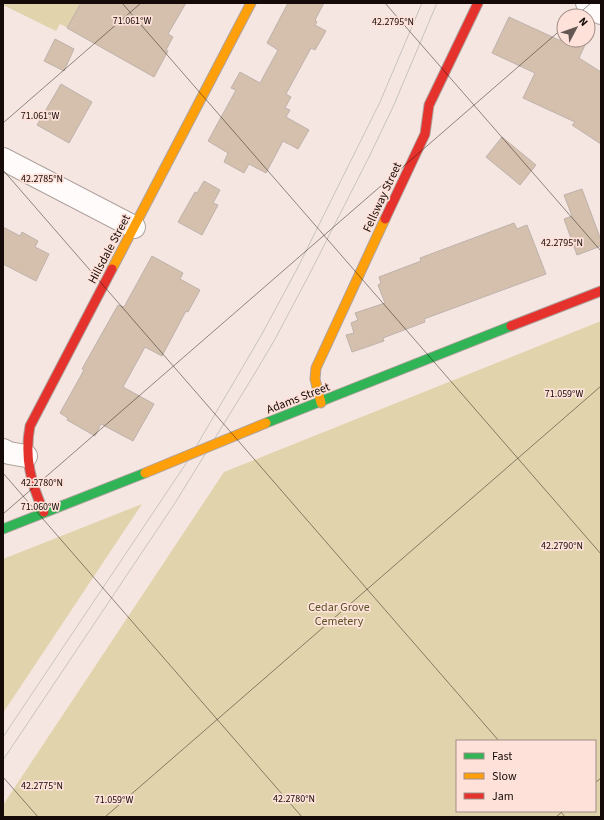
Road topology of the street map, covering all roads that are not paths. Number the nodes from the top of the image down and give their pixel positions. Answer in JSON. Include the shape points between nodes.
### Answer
{"nodes":[{"id":1,"x":251,"y":3,"type":"edge"},
{"id":2,"x":478,"y":3,"type":"edge"},
{"id":3,"x":587,"y":3,"type":"edge"},
{"id":4,"x":601,"y":13,"type":"edge"},
{"id":5,"x":3,"y":159,"type":"edge"},
{"id":6,"x":134,"y":227,"type":"junction"},
{"id":7,"x":601,"y":291,"type":"edge"},
{"id":8,"x":321,"y":403,"type":"junction"},
{"id":9,"x":3,"y":450,"type":"edge"},
{"id":10,"x":26,"y":456,"type":"junction"},
{"id":11,"x":44,"y":512,"type":"junction"},
{"id":12,"x":3,"y":529,"type":"edge"}],
"edges":[{"from":1,"to":6,"type":"street","name":"Hillsdale Street"},
{"from":2,"to":8,"type":"street","name":"Fellsway Street","via":[[429,106],[425,134],[316,368]]},
{"from":3,"to":4,"type":"street"},
{"from":5,"to":6,"type":"street"},
{"from":6,"to":10,"type":"street","name":"Hillsdale Street","via":[[34,416],[27,437]]},
{"from":7,"to":8,"type":"street","name":"Adams Street"},
{"from":8,"to":11,"type":"street","name":"Adams Street","bridge":true},
{"from":9,"to":10,"type":"street"},
{"from":10,"to":11,"type":"street","name":"Hillsdale Street","via":[[31,479]]},
{"from":11,"to":12,"type":"street","name":"Adams Street"}]}
